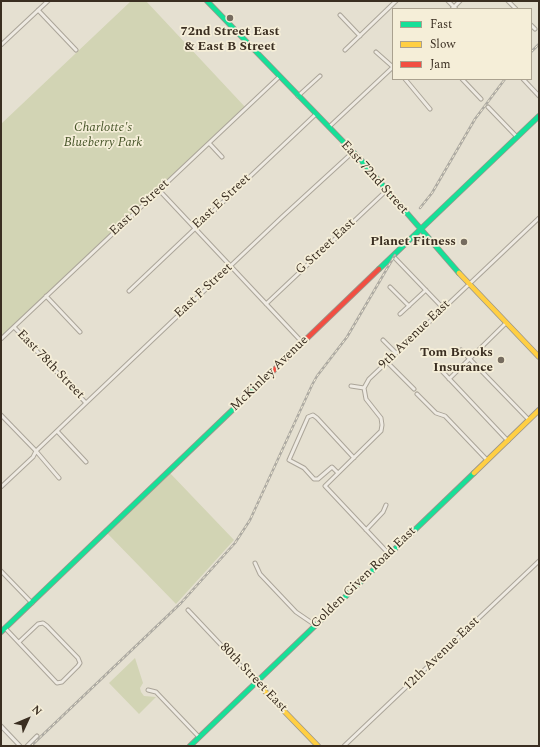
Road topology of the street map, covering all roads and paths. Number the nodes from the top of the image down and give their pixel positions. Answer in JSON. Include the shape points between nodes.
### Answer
{"nodes":[{"id":1,"x":48,"y":1,"type":"edge"},
{"id":2,"x":207,"y":1,"type":"edge"},
{"id":3,"x":388,"y":1,"type":"edge"},
{"id":4,"x":396,"y":1,"type":"edge"},
{"id":5,"x":448,"y":1,"type":"edge"},
{"id":6,"x":460,"y":1,"type":"edge"},
{"id":7,"x":392,"y":5,"type":"junction"},
{"id":8,"x":454,"y":8,"type":"edge"},
{"id":9,"x":38,"y":10,"type":"junction"},
{"id":10,"x":340,"y":15,"type":"dead end"},
{"id":11,"x":532,"y":26,"type":"edge"},
{"id":12,"x":535,"y":29,"type":"dead end"},
{"id":13,"x":360,"y":36,"type":"junction"},
{"id":14,"x":1,"y":45,"type":"edge"},
{"id":15,"x":76,"y":50,"type":"dead end"},
{"id":16,"x":345,"y":50,"type":"dead end"},
{"id":17,"x":376,"y":52,"type":"dead end"},
{"id":18,"x":392,"y":66,"type":"edge"},
{"id":19,"x":392,"y":68,"type":"edge"},
{"id":20,"x":280,"y":76,"type":"junction"},
{"id":21,"x":320,"y":76,"type":"dead end"},
{"id":22,"x":406,"y":80,"type":"edge"},
{"id":23,"x":463,"y":80,"type":"edge"},
{"id":24,"x":524,"y":80,"type":"edge"},
{"id":25,"x":298,"y":96,"type":"junction"},
{"id":26,"x":539,"y":96,"type":"edge"},
{"id":27,"x":481,"y":99,"type":"dead end"},
{"id":28,"x":488,"y":107,"type":"dead end"},
{"id":29,"x":430,"y":108,"type":"dead end"},
{"id":30,"x":316,"y":114,"type":"junction"},
{"id":31,"x":539,"y":116,"type":"edge"},
{"id":32,"x":328,"y":127,"type":"junction"},
{"id":33,"x":518,"y":137,"type":"junction"},
{"id":34,"x":209,"y":143,"type":"junction"},
{"id":35,"x":353,"y":152,"type":"junction"},
{"id":36,"x":222,"y":157,"type":"dead end"},
{"id":37,"x":159,"y":190,"type":"junction"},
{"id":38,"x":387,"y":190,"type":"junction"},
{"id":39,"x":539,"y":218,"type":"edge"},
{"id":40,"x":195,"y":228,"type":"junction"},
{"id":41,"x":420,"y":230,"type":"junction"},
{"id":42,"x":393,"y":256,"type":"junction"},
{"id":43,"x":230,"y":266,"type":"junction"},
{"id":44,"x":469,"y":285,"type":"junction"},
{"id":45,"x":390,"y":287,"type":"dead end"},
{"id":46,"x":426,"y":290,"type":"junction"},
{"id":47,"x":129,"y":291,"type":"dead end"},
{"id":48,"x":46,"y":296,"type":"junction"},
{"id":49,"x":266,"y":304,"type":"junction"},
{"id":50,"x":409,"y":306,"type":"junction"},
{"id":51,"x":443,"y":308,"type":"junction"},
{"id":52,"x":400,"y":314,"type":"dead end"},
{"id":53,"x":506,"y":323,"type":"junction"},
{"id":54,"x":14,"y":327,"type":"junction"},
{"id":55,"x":80,"y":332,"type":"dead end"},
{"id":56,"x":1,"y":339,"type":"edge"},
{"id":57,"x":383,"y":340,"type":"dead end"},
{"id":58,"x":302,"y":342,"type":"junction"},
{"id":59,"x":461,"y":350,"type":"dead end"},
{"id":60,"x":396,"y":353,"type":"junction"},
{"id":61,"x":539,"y":357,"type":"edge"},
{"id":62,"x":470,"y":358,"type":"junction"},
{"id":63,"x":387,"y":362,"type":"junction"},
{"id":64,"x":440,"y":369,"type":"dead end"},
{"id":65,"x":449,"y":379,"type":"junction"},
{"id":66,"x":351,"y":386,"type":"dead end"},
{"id":67,"x":364,"y":388,"type":"junction"},
{"id":68,"x":414,"y":389,"type":"dead end"},
{"id":69,"x":417,"y":394,"type":"dead end"},
{"id":70,"x":86,"y":403,"type":"junction"},
{"id":71,"x":539,"y":410,"type":"edge"},
{"id":72,"x":1,"y":415,"type":"edge"},
{"id":73,"x":529,"y":420,"type":"junction"},
{"id":74,"x":57,"y":431,"type":"junction"},
{"id":75,"x":508,"y":441,"type":"junction"},
{"id":76,"x":36,"y":451,"type":"junction"},
{"id":77,"x":354,"y":458,"type":"junction"},
{"id":78,"x":487,"y":460,"type":"junction"},
{"id":79,"x":86,"y":462,"type":"dead end"},
{"id":80,"x":338,"y":473,"type":"junction"},
{"id":81,"x":59,"y":478,"type":"dead end"},
{"id":82,"x":1,"y":487,"type":"edge"},
{"id":83,"x":386,"y":505,"type":"dead end"},
{"id":84,"x":366,"y":530,"type":"junction"},
{"id":85,"x":389,"y":554,"type":"junction"},
{"id":86,"x":539,"y":562,"type":"edge"},
{"id":87,"x":255,"y":563,"type":"dead end"},
{"id":88,"x":1,"y":571,"type":"edge"},
{"id":89,"x":32,"y":603,"type":"junction"},
{"id":90,"x":188,"y":610,"type":"dead end"},
{"id":91,"x":314,"y":625,"type":"junction"},
{"id":92,"x":3,"y":630,"type":"edge"},
{"id":93,"x":19,"y":642,"type":"junction"},
{"id":94,"x":256,"y":682,"type":"junction"},
{"id":95,"x":148,"y":690,"type":"dead end"},
{"id":96,"x":1,"y":726,"type":"edge"},
{"id":97,"x":37,"y":736,"type":"dead end"},
{"id":98,"x":199,"y":737,"type":"junction"},
{"id":99,"x":20,"y":746,"type":"edge"},
{"id":100,"x":27,"y":746,"type":"edge"},
{"id":101,"x":190,"y":746,"type":"edge"},
{"id":102,"x":318,"y":746,"type":"edge"},
{"id":103,"x":344,"y":746,"type":"edge"}],
"edges":[{"from":1,"to":9,"type":"street"},
{"from":2,"to":20,"type":"street","name":"East 72nd Street"},
{"from":3,"to":7,"type":"street"},
{"from":4,"to":7,"type":"street"},
{"from":5,"to":8,"type":"street"},
{"from":6,"to":8,"type":"street"},
{"from":7,"to":13,"type":"street"},
{"from":9,"to":14,"type":"street"},
{"from":9,"to":15,"type":"street"},
{"from":10,"to":13,"type":"street"},
{"from":11,"to":12,"type":"street"},
{"from":13,"to":16,"type":"street"},
{"from":17,"to":18,"type":"street"},
{"from":19,"to":32,"type":"street"},
{"from":20,"to":25,"type":"street","name":"East 72nd Street"},
{"from":20,"to":34,"type":"street","name":"East D Street"},
{"from":21,"to":25,"type":"street"},
{"from":22,"to":29,"type":"street"},
{"from":23,"to":27,"type":"street"},
{"from":24,"to":26,"type":"street"},
{"from":25,"to":30,"type":"street","name":"East 72nd Street"},
{"from":28,"to":33,"type":"street"},
{"from":30,"to":32,"type":"street","name":"East 72nd Street"},
{"from":30,"to":40,"type":"street","name":"East E Street"},
{"from":31,"to":33,"type":"street","name":"McKinley Avenue"},
{"from":32,"to":35,"type":"street","name":"East 72nd Street"},
{"from":33,"to":41,"type":"street","name":"McKinley Avenue"},
{"from":34,"to":36,"type":"street"},
{"from":34,"to":37,"type":"street","name":"East D Street"},
{"from":35,"to":38,"type":"street","name":"East 72nd Street"},
{"from":35,"to":43,"type":"street","name":"East F Street"},
{"from":37,"to":40,"type":"street"},
{"from":37,"to":48,"type":"street","name":"East D Street"},
{"from":38,"to":41,"type":"street","name":"East 72nd Street"},
{"from":38,"to":49,"type":"street","name":"G Street East"},
{"from":39,"to":44,"type":"street","name":"9th Avenue East"},
{"from":40,"to":43,"type":"street"},
{"from":40,"to":47,"type":"street","name":"East E Street"},
{"from":41,"to":42,"type":"street","name":"McKinley Avenue"},
{"from":41,"to":44,"type":"street","name":"East 72nd Street"},
{"from":42,"to":46,"type":"street"},
{"from":42,"to":58,"type":"street","name":"McKinley Avenue"},
{"from":43,"to":49,"type":"street"},
{"from":43,"to":70,"type":"street","name":"East F Street"},
{"from":44,"to":51,"type":"street","name":"9th Avenue East"},
{"from":44,"to":53,"type":"street","name":"East 72nd Street"},
{"from":45,"to":50,"type":"street"},
{"from":46,"to":50,"type":"street"},
{"from":46,"to":51,"type":"street"},
{"from":48,"to":54,"type":"street","name":"East D Street"},
{"from":48,"to":55,"type":"street"},
{"from":49,"to":58,"type":"street"},
{"from":50,"to":52,"type":"street"},
{"from":51,"to":60,"type":"street","name":"9th Avenue East"},
{"from":53,"to":61,"type":"street","name":"East 72nd Street"},
{"from":53,"to":62,"type":"street"},
{"from":54,"to":56,"type":"street","name":"East D Street"},
{"from":54,"to":70,"type":"street","name":"East 78th Street"},
{"from":57,"to":60,"type":"street"},
{"from":58,"to":89,"type":"street","name":"McKinley Avenue"},
{"from":59,"to":62,"type":"street"},
{"from":60,"to":63,"type":"street","name":"9th Avenue East"},
{"from":62,"to":65,"type":"street"},
{"from":62,"to":73,"type":"street"},
{"from":63,"to":67,"type":"street","name":"9th Avenue East","via":[[369,379]]},
{"from":63,"to":68,"type":"street"},
{"from":64,"to":65,"type":"street"},
{"from":65,"to":75,"type":"street"},
{"from":66,"to":67,"type":"street"},
{"from":67,"to":77,"type":"street","via":[[366,399],[379,414],[382,425],[378,435]]},
{"from":69,"to":78,"type":"street","via":[[436,413],[445,416]]},
{"from":70,"to":74,"type":"street","name":"East F Street"},
{"from":71,"to":73,"type":"street","name":"Golden Given Road East"},
{"from":72,"to":76,"type":"street"},
{"from":73,"to":75,"type":"street","name":"Golden Given Road East"},
{"from":74,"to":76,"type":"street","name":"East F Street"},
{"from":74,"to":79,"type":"street"},
{"from":75,"to":78,"type":"street","name":"Golden Given Road East"},
{"from":76,"to":81,"type":"street"},
{"from":76,"to":82,"type":"street","name":"East F Street","via":[[33,457]]},
{"from":77,"to":80,"type":"street"},
{"from":77,"to":80,"type":"street","via":[[315,416],[308,417],[289,460],[304,468],[314,479],[318,479],[332,467]]},
{"from":78,"to":85,"type":"street","name":"Golden Given Road East"},
{"from":80,"to":84,"type":"street","via":[[325,486]]},
{"from":83,"to":84,"type":"street","via":[[383,512]]},
{"from":84,"to":85,"type":"street"},
{"from":85,"to":91,"type":"street","name":"Golden Given Road East"},
{"from":86,"to":103,"type":"street","name":"12th Avenue East"},
{"from":87,"to":91,"type":"street","via":[[264,579],[296,612]]},
{"from":88,"to":89,"type":"street"},
{"from":89,"to":92,"type":"street","name":"McKinley Avenue"},
{"from":90,"to":94,"type":"street","name":"80th Street East"},
{"from":91,"to":94,"type":"street","name":"Golden Given Road East"},
{"from":92,"to":93,"type":"street"},
{"from":93,"to":93,"type":"street","via":[[58,683],[62,682],[80,661],[43,623],[38,624]]},
{"from":94,"to":98,"type":"street","name":"Golden Given Road East"},
{"from":94,"to":102,"type":"street","name":"80th Street East"},
{"from":95,"to":98,"type":"street","via":[[156,692]]},
{"from":96,"to":99,"type":"street"},
{"from":97,"to":100,"type":"street"},
{"from":98,"to":101,"type":"street","name":"Golden Given Road East"}]}
